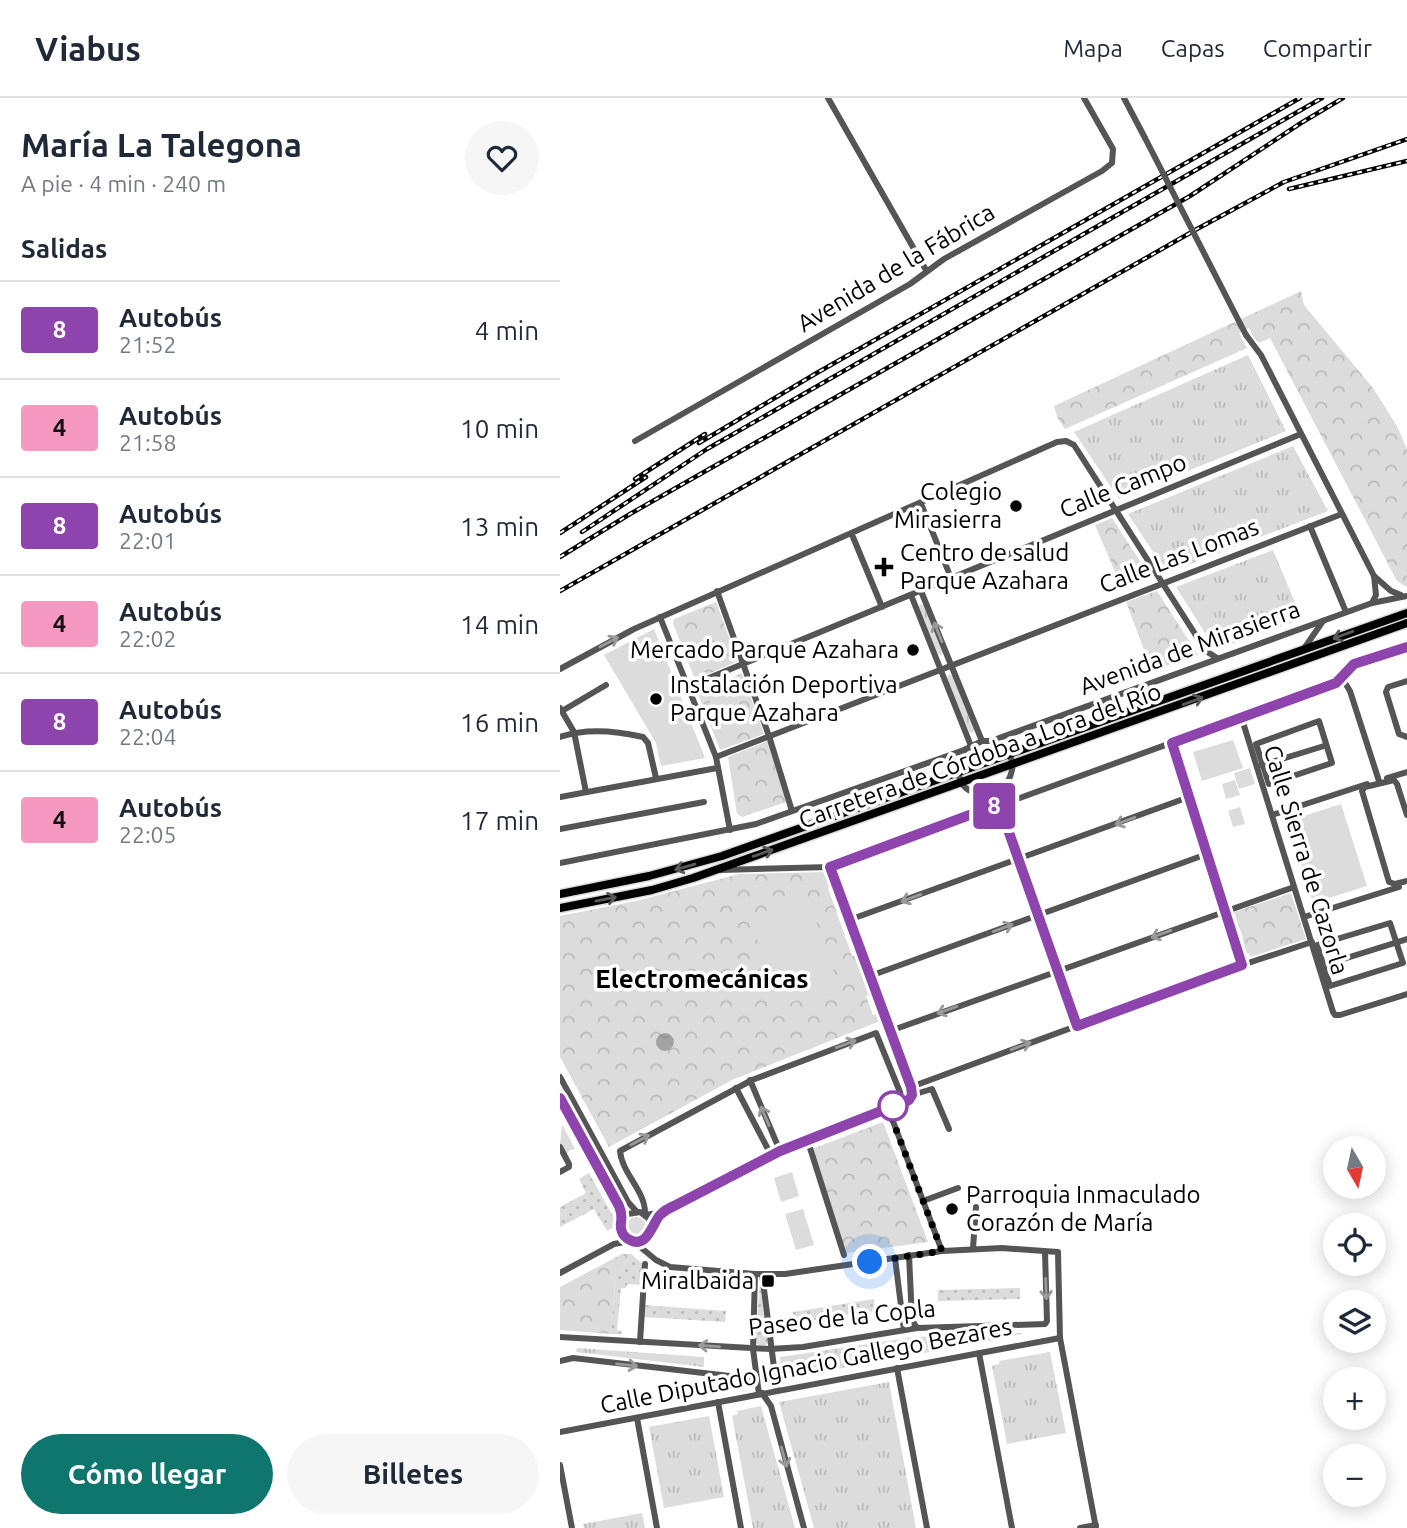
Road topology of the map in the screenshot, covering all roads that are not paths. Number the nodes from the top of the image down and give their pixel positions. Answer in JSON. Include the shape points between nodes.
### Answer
{"nodes":[{"id":1,"x":828,"y":98,"type":"edge"},
{"id":2,"x":1084,"y":98,"type":"edge"},
{"id":3,"x":1124,"y":98,"type":"edge"},
{"id":4,"x":926,"y":270,"type":"junction"},
{"id":5,"x":1301,"y":434,"type":"junction"},
{"id":6,"x":635,"y":441,"type":"dead end"},
{"id":7,"x":922,"y":506,"type":"dead end"},
{"id":8,"x":1116,"y":510,"type":"junction"},
{"id":9,"x":1342,"y":514,"type":"junction"},
{"id":10,"x":1310,"y":526,"type":"junction"},
{"id":11,"x":853,"y":537,"type":"dead end"},
{"id":12,"x":1374,"y":576,"type":"junction"},
{"id":13,"x":951,"y":578,"type":"junction"},
{"id":14,"x":1163,"y":583,"type":"junction"},
{"id":15,"x":921,"y":591,"type":"junction"},
{"id":16,"x":717,"y":592,"type":"junction"},
{"id":17,"x":911,"y":595,"type":"junction"},
{"id":18,"x":1405,"y":596,"type":"edge"},
{"id":19,"x":1372,"y":603,"type":"junction"},
{"id":20,"x":882,"y":607,"type":"junction"},
{"id":21,"x":1346,"y":612,"type":"junction"},
{"id":22,"x":1407,"y":613,"type":"edge"},
{"id":23,"x":660,"y":617,"type":"junction"},
{"id":24,"x":1323,"y":621,"type":"junction"},
{"id":25,"x":1407,"y":623,"type":"edge"},
{"id":26,"x":1407,"y":647,"type":"edge"},
{"id":27,"x":1303,"y":650,"type":"junction"},
{"id":28,"x":1206,"y":651,"type":"junction"},
{"id":29,"x":1217,"y":658,"type":"junction"},
{"id":30,"x":1202,"y":663,"type":"junction"},
{"id":31,"x":744,"y":664,"type":"junction"},
{"id":32,"x":951,"y":665,"type":"junction"},
{"id":33,"x":560,"y":669,"type":"edge"},
{"id":34,"x":940,"y":669,"type":"junction"},
{"id":35,"x":1342,"y":678,"type":"junction"},
{"id":36,"x":1407,"y":681,"type":"edge"},
{"id":37,"x":606,"y":685,"type":"dead end"},
{"id":38,"x":687,"y":687,"type":"junction"},
{"id":39,"x":561,"y":709,"type":"edge"},
{"id":40,"x":1241,"y":716,"type":"junction"},
{"id":41,"x":574,"y":732,"type":"junction"},
{"id":42,"x":769,"y":736,"type":"junction"},
{"id":43,"x":560,"y":737,"type":"edge"},
{"id":44,"x":1407,"y":737,"type":"edge"},
{"id":45,"x":982,"y":741,"type":"junction"},
{"id":46,"x":991,"y":741,"type":"junction"},
{"id":47,"x":1172,"y":743,"type":"junction"},
{"id":48,"x":1324,"y":746,"type":"dead end"},
{"id":49,"x":967,"y":748,"type":"junction"},
{"id":50,"x":1010,"y":755,"type":"junction"},
{"id":51,"x":716,"y":757,"type":"junction"},
{"id":52,"x":1013,"y":765,"type":"junction"},
{"id":53,"x":1260,"y":766,"type":"junction"},
{"id":54,"x":717,"y":768,"type":"junction"},
{"id":55,"x":1407,"y":772,"type":"edge"},
{"id":56,"x":958,"y":774,"type":"junction"},
{"id":57,"x":1398,"y":775,"type":"junction"},
{"id":58,"x":656,"y":778,"type":"junction"},
{"id":59,"x":1379,"y":780,"type":"junction"},
{"id":60,"x":962,"y":783,"type":"junction"},
{"id":61,"x":1356,"y":788,"type":"junction"},
{"id":62,"x":586,"y":792,"type":"junction"},
{"id":63,"x":995,"y":794,"type":"junction"},
{"id":64,"x":560,"y":797,"type":"edge"},
{"id":65,"x":1189,"y":797,"type":"junction"},
{"id":66,"x":704,"y":802,"type":"dead end"},
{"id":67,"x":999,"y":804,"type":"junction"},
{"id":68,"x":1407,"y":805,"type":"edge"},
{"id":69,"x":792,"y":811,"type":"junction"},
{"id":70,"x":1272,"y":814,"type":"junction"},
{"id":71,"x":1407,"y":815,"type":"edge"},
{"id":72,"x":560,"y":829,"type":"edge"},
{"id":73,"x":730,"y":830,"type":"junction"},
{"id":74,"x":1207,"y":854,"type":"junction"},
{"id":75,"x":1018,"y":859,"type":"junction"},
{"id":76,"x":560,"y":860,"type":"edge"},
{"id":77,"x":830,"y":867,"type":"junction"},
{"id":78,"x":716,"y":870,"type":"junction"},
{"id":79,"x":1407,"y":883,"type":"edge"},
{"id":80,"x":1294,"y":887,"type":"junction"},
{"id":81,"x":1387,"y":890,"type":"junction"},
{"id":82,"x":560,"y":894,"type":"edge"},
{"id":83,"x":560,"y":908,"type":"edge"},
{"id":84,"x":1225,"y":911,"type":"junction"},
{"id":85,"x":1038,"y":915,"type":"junction"},
{"id":86,"x":1304,"y":917,"type":"junction"},
{"id":87,"x":849,"y":920,"type":"junction"},
{"id":88,"x":1407,"y":940,"type":"edge"},
{"id":89,"x":1312,"y":942,"type":"junction"},
{"id":90,"x":1396,"y":943,"type":"junction"},
{"id":91,"x":1242,"y":965,"type":"junction"},
{"id":92,"x":1322,"y":966,"type":"junction"},
{"id":93,"x":1058,"y":970,"type":"junction"},
{"id":94,"x":870,"y":976,"type":"junction"},
{"id":95,"x":1407,"y":994,"type":"edge"},
{"id":96,"x":1077,"y":1026,"type":"junction"},
{"id":97,"x":890,"y":1031,"type":"junction"},
{"id":98,"x":560,"y":1077,"type":"edge"},
{"id":99,"x":750,"y":1080,"type":"junction"},
{"id":100,"x":736,"y":1088,"type":"junction"},
{"id":101,"x":911,"y":1091,"type":"junction"},
{"id":102,"x":560,"y":1098,"type":"edge"},
{"id":103,"x":904,"y":1102,"type":"junction"},
{"id":104,"x":888,"y":1108,"type":"junction"},
{"id":105,"x":949,"y":1129,"type":"dead end"},
{"id":106,"x":560,"y":1147,"type":"edge"},
{"id":107,"x":810,"y":1148,"type":"dead end"},
{"id":108,"x":780,"y":1151,"type":"junction"},
{"id":109,"x":771,"y":1156,"type":"junction"},
{"id":110,"x":560,"y":1172,"type":"edge"},
{"id":111,"x":958,"y":1188,"type":"dead end"},
{"id":112,"x":923,"y":1201,"type":"junction"},
{"id":113,"x":976,"y":1207,"type":"dead end"},
{"id":114,"x":662,"y":1213,"type":"junction"},
{"id":115,"x":643,"y":1214,"type":"junction"},
{"id":116,"x":624,"y":1218,"type":"junction"},
{"id":117,"x":622,"y":1232,"type":"junction"},
{"id":118,"x":649,"y":1233,"type":"junction"},
{"id":119,"x":631,"y":1241,"type":"junction"},
{"id":120,"x":614,"y":1244,"type":"junction"},
{"id":121,"x":973,"y":1248,"type":"junction"},
{"id":122,"x":942,"y":1251,"type":"junction"},
{"id":123,"x":1045,"y":1252,"type":"junction"},
{"id":124,"x":844,"y":1255,"type":"dead end"},
{"id":125,"x":909,"y":1255,"type":"junction"},
{"id":126,"x":652,"y":1257,"type":"junction"},
{"id":127,"x":895,"y":1258,"type":"junction"},
{"id":128,"x":645,"y":1264,"type":"dead end"},
{"id":129,"x":560,"y":1273,"type":"edge"},
{"id":130,"x":759,"y":1274,"type":"junction"},
{"id":131,"x":912,"y":1320,"type":"junction"},
{"id":132,"x":903,"y":1321,"type":"junction"},
{"id":133,"x":917,"y":1328,"type":"junction"},
{"id":134,"x":904,"y":1330,"type":"junction"},
{"id":135,"x":560,"y":1337,"type":"edge"},
{"id":136,"x":1060,"y":1338,"type":"junction"},
{"id":137,"x":640,"y":1342,"type":"junction"},
{"id":138,"x":752,"y":1349,"type":"junction"},
{"id":139,"x":770,"y":1349,"type":"junction"},
{"id":140,"x":979,"y":1353,"type":"junction"},
{"id":141,"x":560,"y":1362,"type":"edge"},
{"id":142,"x":897,"y":1368,"type":"junction"},
{"id":143,"x":756,"y":1379,"type":"junction"},
{"id":144,"x":777,"y":1391,"type":"junction"},
{"id":145,"x":761,"y":1393,"type":"junction"},
{"id":146,"x":718,"y":1402,"type":"junction"},
{"id":147,"x":636,"y":1418,"type":"junction"},
{"id":148,"x":560,"y":1432,"type":"edge"},
{"id":149,"x":560,"y":1465,"type":"edge"},
{"id":150,"x":1096,"y":1527,"type":"edge"},
{"id":151,"x":572,"y":1528,"type":"edge"},
{"id":152,"x":657,"y":1528,"type":"edge"},
{"id":153,"x":741,"y":1528,"type":"edge"},
{"id":154,"x":804,"y":1528,"type":"edge"},
{"id":155,"x":927,"y":1528,"type":"edge"},
{"id":156,"x":1012,"y":1528,"type":"edge"},
{"id":157,"x":1080,"y":1528,"type":"edge"}],
"edges":[{"from":1,"to":4,"type":"street"},
{"from":2,"to":4,"type":"street","name":"Avenida de la Fábrica","via":[[1113,149],[1112,163]]},
{"from":3,"to":5,"type":"street","bridge":true},
{"from":4,"to":6,"type":"street","name":"Avenida de la Fábrica","via":[[910,284]]},
{"from":5,"to":8,"type":"street","name":"Calle Campo"},
{"from":5,"to":9,"type":"street"},
{"from":7,"to":13,"type":"street"},
{"from":8,"to":13,"type":"street","name":"Calle Campo"},
{"from":8,"to":14,"type":"street"},
{"from":8,"to":16,"type":"street","via":[[1074,445],[1057,442]]},
{"from":9,"to":10,"type":"street","name":"Calle Las Lomas"},
{"from":9,"to":12,"type":"street"},
{"from":10,"to":14,"type":"street","name":"Calle Las Lomas"},
{"from":10,"to":21,"type":"street"},
{"from":11,"to":20,"type":"street"},
{"from":12,"to":18,"type":"street"},
{"from":12,"to":19,"type":"street"},
{"from":13,"to":15,"type":"street","name":"Calle Campo"},
{"from":14,"to":28,"type":"street"},
{"from":14,"to":32,"type":"street","name":"Calle Las Lomas"},
{"from":15,"to":17,"type":"street","name":"Calle Campo"},
{"from":32,"to":15,"type":"street","one_way":true},
{"from":16,"to":23,"type":"street"},
{"from":16,"to":31,"type":"street"},
{"from":17,"to":20,"type":"street","name":"Calle Campo"},
{"from":17,"to":34,"type":"street"},
{"from":18,"to":19,"type":"street","name":"Avenida de Mirasierra"},
{"from":19,"to":21,"type":"street","name":"Avenida de Mirasierra"},
{"from":20,"to":31,"type":"street","name":"Calle Campo"},
{"from":21,"to":24,"type":"street","name":"Avenida de Mirasierra"},
{"from":22,"to":27,"type":"main road","name":"Carretera de Córdoba a Lora del Río","one_way":true},
{"from":33,"to":23,"type":"street","one_way":true},
{"from":23,"to":38,"type":"street"},
{"from":24,"to":27,"type":"street"},
{"from":24,"to":29,"type":"street","name":"Avenida de Mirasierra"},
{"from":52,"to":25,"type":"main road","name":"Carretera de Córdoba a Lora del Río","one_way":true},
{"from":26,"to":35,"type":"street","via":[[1354,664]]},
{"from":27,"to":50,"type":"main road","name":"Carretera de Córdoba a Lora del Río"},
{"from":28,"to":29,"type":"street"},
{"from":28,"to":30,"type":"street"},
{"from":29,"to":30,"type":"street","name":"Avenida de Mirasierra"},
{"from":30,"to":46,"type":"street","name":"Avenida de Mirasierra"},
{"from":31,"to":38,"type":"street","name":"Calle Campo"},
{"from":31,"to":42,"type":"street"},
{"from":32,"to":34,"type":"street","name":"Calle Las Lomas"},
{"from":32,"to":45,"type":"street"},
{"from":34,"to":42,"type":"street","name":"Calle Las Lomas"},
{"from":34,"to":49,"type":"street"},
{"from":35,"to":40,"type":"street"},
{"from":35,"to":59,"type":"street"},
{"from":36,"to":44,"type":"street","via":[[1385,692],[1399,734]]},
{"from":37,"to":39,"type":"street"},
{"from":38,"to":51,"type":"street"},
{"from":39,"to":41,"type":"street"},
{"from":40,"to":47,"type":"street"},
{"from":40,"to":53,"type":"street","name":"Calle Sierra de Cazorla"},
{"from":41,"to":43,"type":"street"},
{"from":41,"to":58,"type":"street","via":[[643,737]]},
{"from":41,"to":62,"type":"street"},
{"from":42,"to":51,"type":"street","name":"Calle Las Lomas"},
{"from":42,"to":69,"type":"street"},
{"from":45,"to":46,"type":"street"},
{"from":45,"to":49,"type":"street"},
{"from":46,"to":50,"type":"street"},
{"from":47,"to":65,"type":"street"},
{"from":47,"to":67,"type":"street"},
{"from":48,"to":53,"type":"street"},
{"from":49,"to":56,"type":"street"},
{"from":49,"to":69,"type":"street"},
{"from":50,"to":52,"type":"street"},
{"from":50,"to":56,"type":"main road","name":"Carretera de Córdoba a Lora del Río"},
{"from":51,"to":54,"type":"street"},
{"from":52,"to":60,"type":"main road","name":"Carretera de Córdoba a Lora del Río"},
{"from":52,"to":63,"type":"street","via":[[1004,788]]},
{"from":53,"to":53,"type":"street","via":[[1269,784],[1332,763],[1319,721],[1256,744]]},
{"from":53,"to":70,"type":"street","name":"Calle Sierra de Cazorla"},
{"from":54,"to":58,"type":"street"},
{"from":54,"to":73,"type":"street"},
{"from":55,"to":57,"type":"street"},
{"from":56,"to":60,"type":"street"},
{"from":56,"to":82,"type":"main road","name":"Carretera de Córdoba a Lora del Río","one_way":true,"via":[[700,863]]},
{"from":57,"to":59,"type":"street"},
{"from":57,"to":68,"type":"street"},
{"from":58,"to":62,"type":"street"},
{"from":59,"to":61,"type":"street"},
{"from":60,"to":63,"type":"street","via":[[970,791]]},
{"from":78,"to":60,"type":"main road","name":"Carretera de Córdoba a Lora del Río","one_way":true},
{"from":61,"to":70,"type":"street"},
{"from":61,"to":81,"type":"street"},
{"from":62,"to":64,"type":"street"},
{"from":63,"to":67,"type":"street"},
{"from":65,"to":74,"type":"street"},
{"from":65,"to":75,"type":"street","one_way":true},
{"from":66,"to":72,"type":"street"},
{"from":67,"to":75,"type":"street"},
{"from":67,"to":77,"type":"street"},
{"from":69,"to":73,"type":"street"},
{"from":70,"to":80,"type":"street","name":"Calle Sierra de Cazorla"},
{"from":71,"to":79,"type":"street","via":[[1394,780],[1362,791],[1389,881]]},
{"from":73,"to":76,"type":"street"},
{"from":74,"to":84,"type":"street"},
{"from":74,"to":85,"type":"street"},
{"from":75,"to":85,"type":"street"},
{"from":75,"to":87,"type":"street","one_way":true},
{"from":77,"to":78,"type":"street"},
{"from":77,"to":87,"type":"street"},
{"from":83,"to":78,"type":"main road","name":"Carretera de Córdoba a Lora del Río","one_way":true,"via":[[660,888]]},
{"from":79,"to":81,"type":"street"},
{"from":80,"to":84,"type":"street"},
{"from":80,"to":86,"type":"street","name":"Calle Sierra de Cazorla"},
{"from":81,"to":86,"type":"street"},
{"from":84,"to":91,"type":"street"},
{"from":84,"to":93,"type":"street","one_way":true},
{"from":85,"to":93,"type":"street"},
{"from":94,"to":85,"type":"street","one_way":true},
{"from":86,"to":89,"type":"street","name":"Calle Sierra de Cazorla"},
{"from":87,"to":94,"type":"street"},
{"from":88,"to":90,"type":"street"},
{"from":89,"to":91,"type":"street"},
{"from":89,"to":92,"type":"street","name":"Calle Sierra de Cazorla"},
{"from":90,"to":92,"type":"street"},
{"from":90,"to":92,"type":"street","via":[[1390,923],[1366,930],[1318,946]]},
{"from":90,"to":92,"type":"street","via":[[1403,963],[1330,986]]},
{"from":91,"to":96,"type":"street"},
{"from":92,"to":95,"type":"street","name":"Calle Sierra de Cazorla","via":[[1335,1015]]},
{"from":93,"to":96,"type":"street"},
{"from":93,"to":97,"type":"street","one_way":true},
{"from":94,"to":97,"type":"street"},
{"from":101,"to":96,"type":"street","one_way":true,"via":[[933,1078]]},
{"from":97,"to":101,"type":"street"},
{"from":98,"to":115,"type":"street","via":[[628,1202]]},
{"from":99,"to":100,"type":"street"},
{"from":99,"to":103,"type":"street","one_way":true,"via":[[876,1033]]},
{"from":108,"to":99,"type":"street","one_way":true},
{"from":100,"to":109,"type":"street"},
{"from":115,"to":100,"type":"street","one_way":true,"via":[[645,1203],[620,1151]]},
{"from":101,"to":103,"type":"street"},
{"from":101,"to":105,"type":"street","via":[[932,1089]]},
{"from":102,"to":116,"type":"street","via":[[566,1118]]},
{"from":103,"to":104,"type":"street"},
{"from":104,"to":108,"type":"street"},
{"from":104,"to":112,"type":"street"},
{"from":106,"to":110,"type":"street","via":[[569,1167]]},
{"from":107,"to":124,"type":"street"},
{"from":108,"to":109,"type":"street"},
{"from":109,"to":114,"type":"street"},
{"from":111,"to":112,"type":"street"},
{"from":112,"to":122,"type":"street"},
{"from":113,"to":121,"type":"street"},
{"from":114,"to":115,"type":"street"},
{"from":114,"to":118,"type":"street"},
{"from":115,"to":116,"type":"street"},
{"from":115,"to":118,"type":"street"},
{"from":116,"to":117,"type":"street"},
{"from":117,"to":119,"type":"street"},
{"from":117,"to":120,"type":"street"},
{"from":118,"to":119,"type":"street","via":[[641,1241]]},
{"from":118,"to":126,"type":"street"},
{"from":119,"to":120,"type":"street"},
{"from":119,"to":126,"type":"street"},
{"from":120,"to":129,"type":"street"},
{"from":121,"to":122,"type":"street"},
{"from":121,"to":123,"type":"street"},
{"from":122,"to":125,"type":"street"},
{"from":123,"to":133,"type":"street","name":"Paseo de la Copla","one_way":true,"via":[[1045,1324]]},
{"from":123,"to":136,"type":"street","via":[[1058,1252]]},
{"from":125,"to":127,"type":"street"},
{"from":125,"to":131,"type":"street"},
{"from":126,"to":130,"type":"street","via":[[676,1269]]},
{"from":127,"to":130,"type":"street"},
{"from":127,"to":132,"type":"street"},
{"from":128,"to":137,"type":"street"},
{"from":130,"to":138,"type":"street"},
{"from":130,"to":139,"type":"street"},
{"from":131,"to":132,"type":"street","via":[[908,1325]]},
{"from":131,"to":133,"type":"street"},
{"from":132,"to":134,"type":"street"},
{"from":133,"to":134,"type":"street","name":"Paseo de la Copla"},
{"from":134,"to":139,"type":"street","name":"Paseo de la Copla"},
{"from":135,"to":137,"type":"street","name":"Paseo de la Copla"},
{"from":136,"to":140,"type":"street","name":"Calle Diputado Ignacio Gallego Bezares"},
{"from":136,"to":150,"type":"street"},
{"from":138,"to":137,"type":"street","name":"Paseo de la Copla","one_way":true},
{"from":138,"to":139,"type":"street","name":"Paseo de la Copla"},
{"from":138,"to":143,"type":"street"},
{"from":139,"to":144,"type":"street"},
{"from":140,"to":142,"type":"street","name":"Calle Diputado Ignacio Gallego Bezares"},
{"from":140,"to":156,"type":"street"},
{"from":141,"to":143,"type":"street","one_way":true,"via":[[573,1359]]},
{"from":142,"to":144,"type":"street","name":"Calle Diputado Ignacio Gallego Bezares"},
{"from":142,"to":155,"type":"street"},
{"from":143,"to":145,"type":"street"},
{"from":144,"to":145,"type":"street","name":"Calle Diputado Ignacio Gallego Bezares"},
{"from":145,"to":146,"type":"street","name":"Calle Diputado Ignacio Gallego Bezares"},
{"from":145,"to":154,"type":"street","one_way":true,"via":[[771,1406]]},
{"from":146,"to":147,"type":"street","name":"Calle Diputado Ignacio Gallego Bezares"},
{"from":146,"to":153,"type":"street"},
{"from":147,"to":148,"type":"street","name":"Calle Diputado Ignacio Gallego Bezares"},
{"from":147,"to":152,"type":"street"},
{"from":149,"to":151,"type":"street"},
{"from":150,"to":157,"type":"street"}]}
